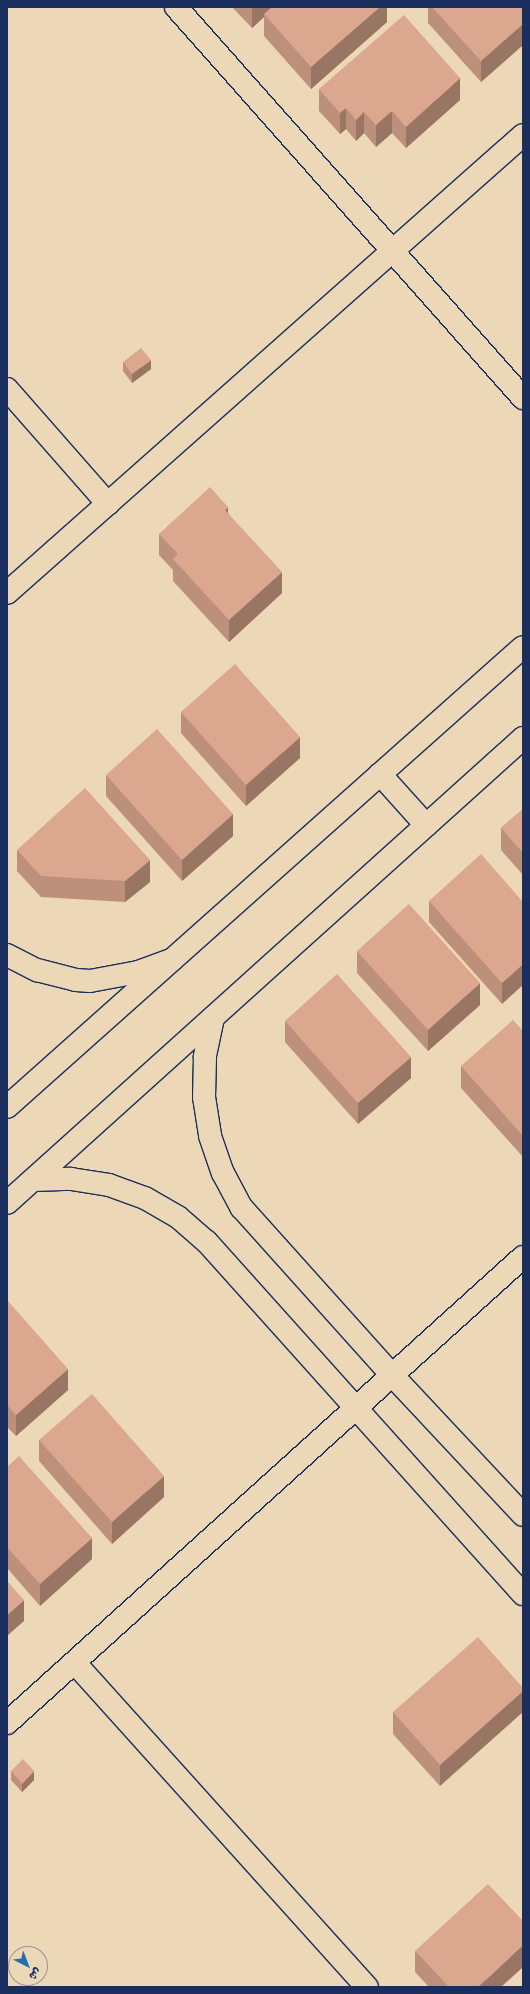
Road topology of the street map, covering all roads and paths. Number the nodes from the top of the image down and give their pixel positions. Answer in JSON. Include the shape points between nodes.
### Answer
{"nodes":[{"id":1,"x":176,"y":7,"type":"edge"},
{"id":2,"x":523,"y":135,"type":"edge"},
{"id":3,"x":391,"y":252,"type":"junction"},
{"id":4,"x":7,"y":389,"type":"edge"},
{"id":5,"x":521,"y":400,"type":"edge"},
{"id":6,"x":108,"y":504,"type":"junction"},
{"id":7,"x":7,"y":594,"type":"edge"},
{"id":8,"x":523,"y":646,"type":"edge"},
{"id":9,"x":523,"y":738,"type":"edge"},
{"id":10,"x":380,"y":774,"type":"junction"},
{"id":11,"x":426,"y":825,"type":"junction"},
{"id":12,"x":7,"y":955,"type":"edge"},
{"id":13,"x":173,"y":959,"type":"junction"},
{"id":14,"x":213,"y":1018,"type":"junction"},
{"id":15,"x":7,"y":1107,"type":"edge"},
{"id":16,"x":33,"y":1180,"type":"junction"},
{"id":17,"x":7,"y":1203,"type":"edge"},
{"id":18,"x":523,"y":1258,"type":"edge"},
{"id":19,"x":393,"y":1376,"type":"junction"},
{"id":20,"x":357,"y":1407,"type":"junction"},
{"id":21,"x":523,"y":1515,"type":"edge"},
{"id":22,"x":523,"y":1594,"type":"edge"},
{"id":23,"x":75,"y":1663,"type":"junction"},
{"id":24,"x":7,"y":1724,"type":"edge"},
{"id":25,"x":367,"y":1987,"type":"edge"}],
"edges":[{"from":1,"to":3,"type":"street"},
{"from":2,"to":3,"type":"street"},
{"from":3,"to":5,"type":"street"},
{"from":3,"to":6,"type":"street"},
{"from":4,"to":6,"type":"street"},
{"from":6,"to":7,"type":"street"},
{"from":8,"to":10,"type":"street"},
{"from":9,"to":11,"type":"street"},
{"from":10,"to":11,"type":"street"},
{"from":10,"to":13,"type":"street"},
{"from":11,"to":14,"type":"street"},
{"from":12,"to":13,"type":"street","via":[[37,970],[90,981],[138,972]]},
{"from":13,"to":15,"type":"street"},
{"from":14,"to":16,"type":"street"},
{"from":14,"to":19,"type":"street","via":[[205,1057],[204,1097],[210,1136],[223,1174],[242,1208]]},
{"from":16,"to":17,"type":"street"},
{"from":16,"to":20,"type":"street","via":[[71,1179],[109,1185],[145,1198],[178,1217],[207,1242]]},
{"from":18,"to":19,"type":"street"},
{"from":19,"to":20,"type":"street"},
{"from":19,"to":21,"type":"street"},
{"from":20,"to":22,"type":"street"},
{"from":20,"to":23,"type":"street"},
{"from":23,"to":24,"type":"street"},
{"from":23,"to":25,"type":"street"}]}
